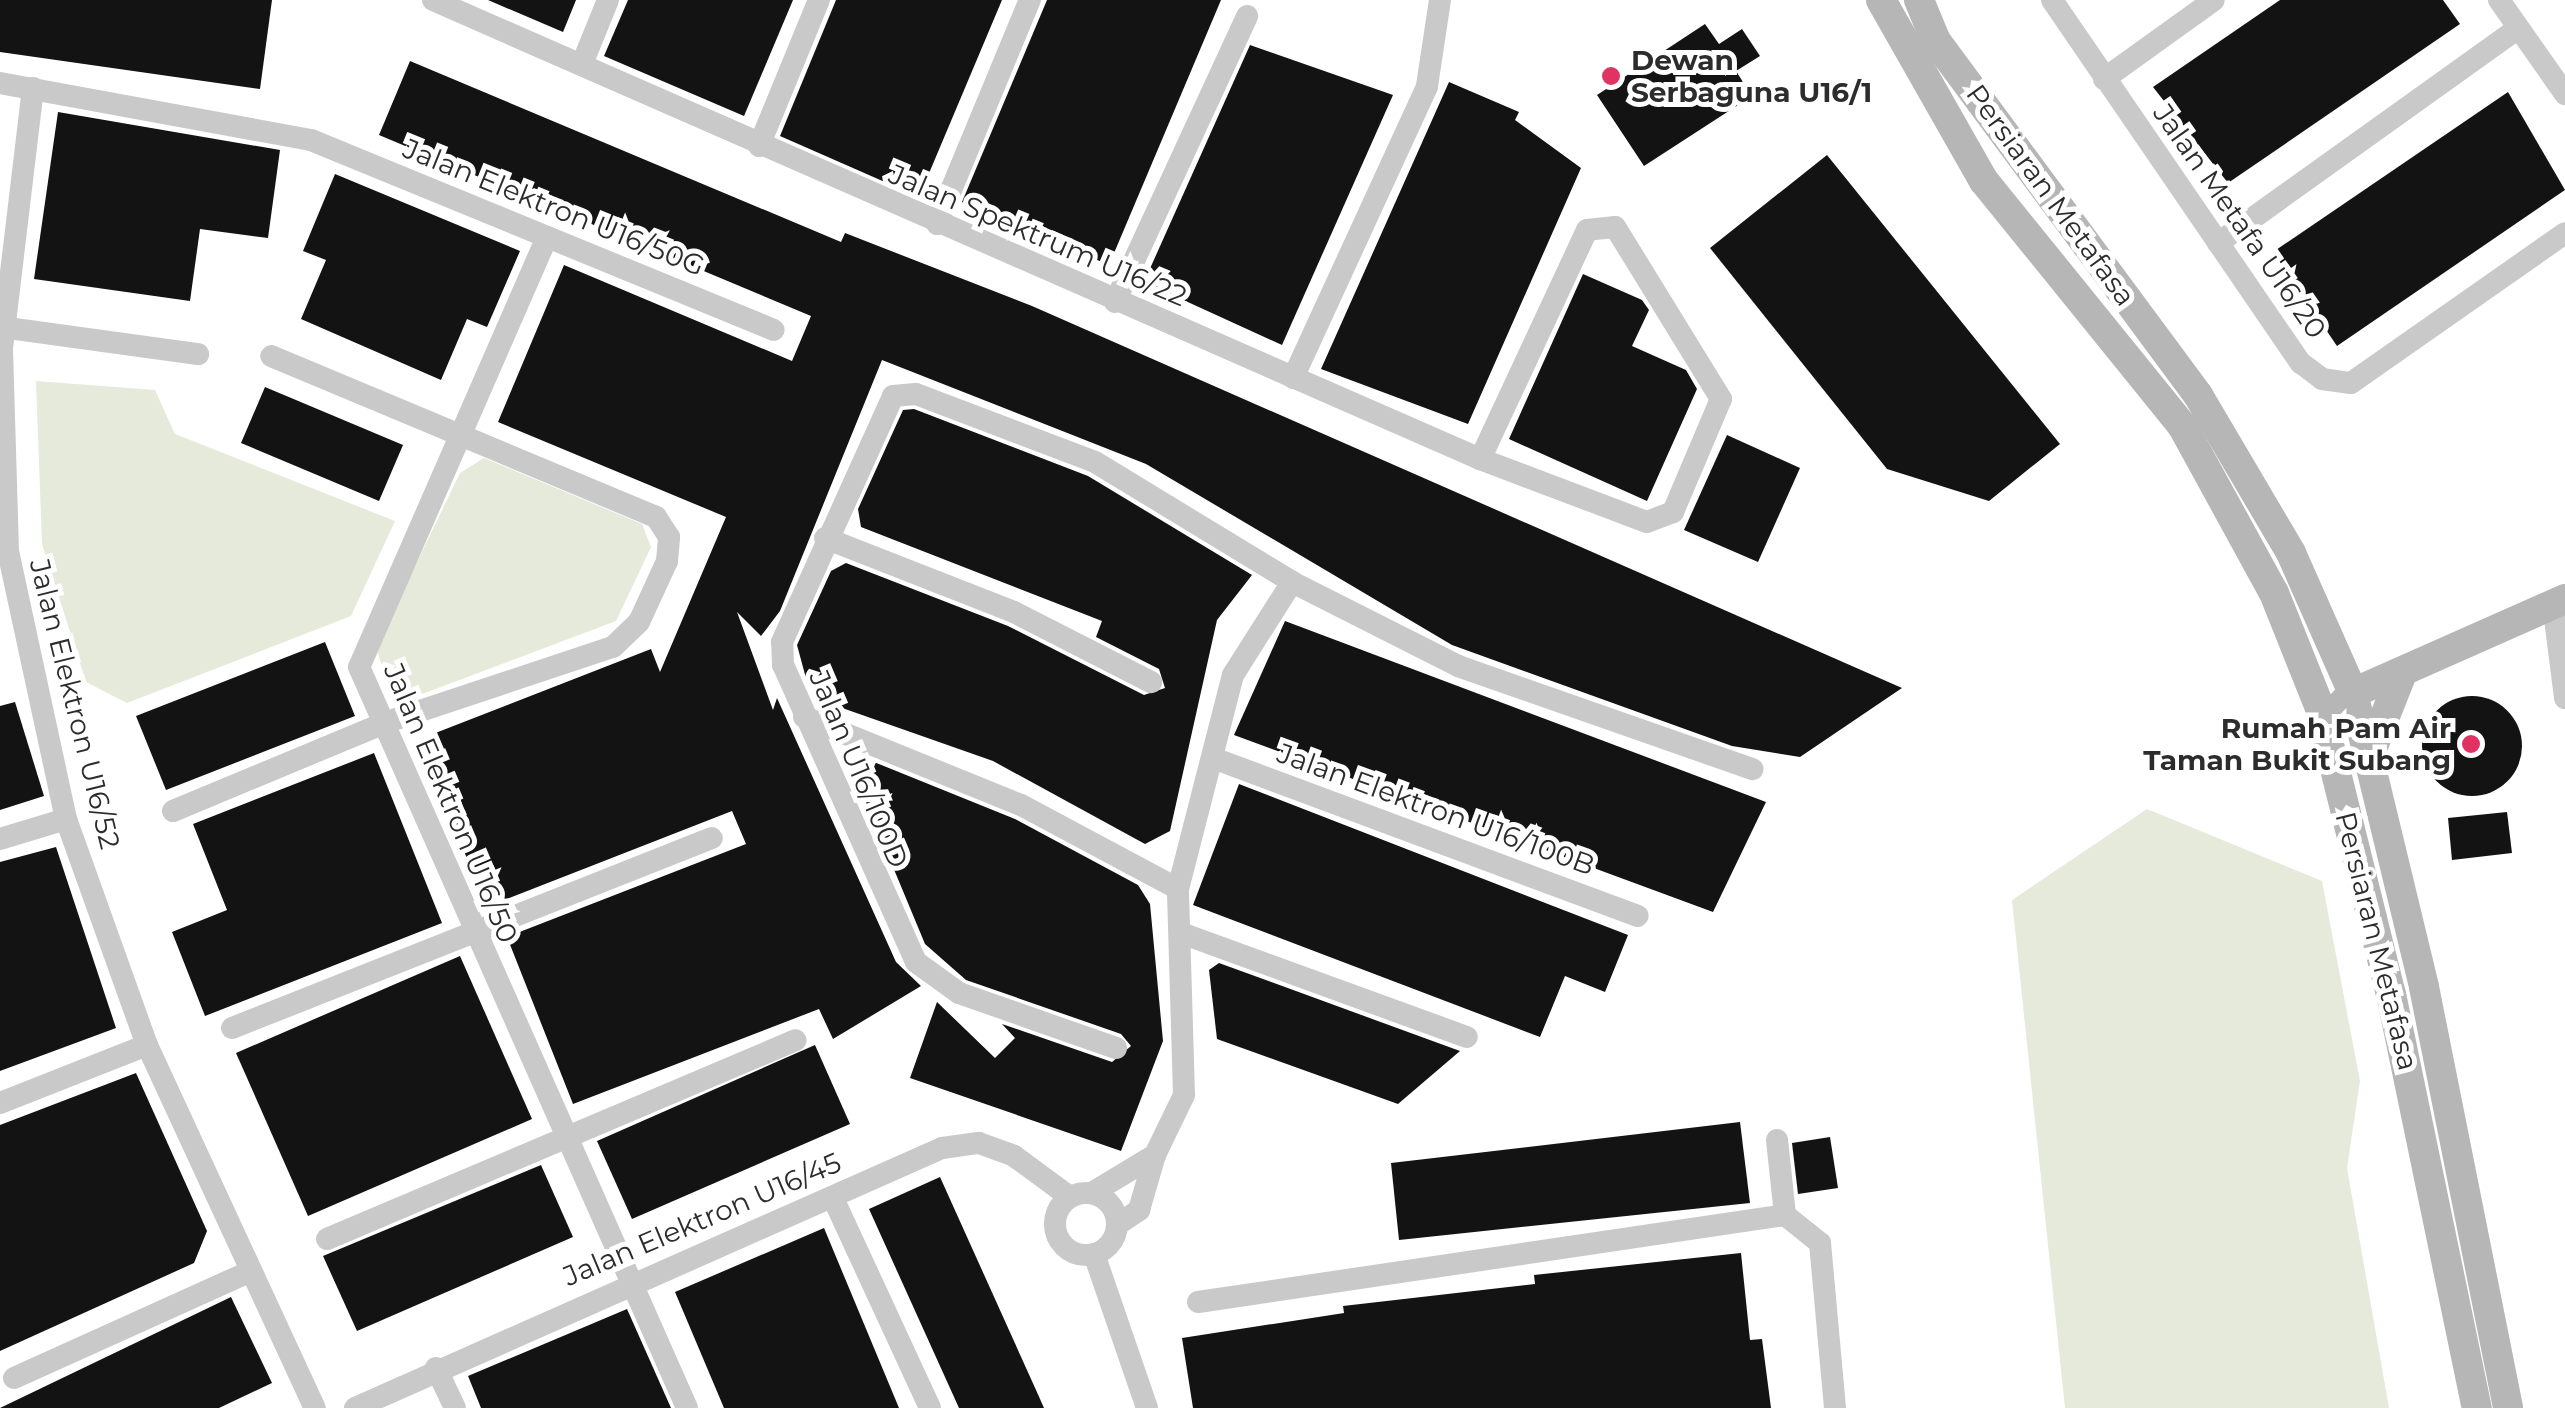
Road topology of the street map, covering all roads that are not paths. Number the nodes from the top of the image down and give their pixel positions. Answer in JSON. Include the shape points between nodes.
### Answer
{"nodes":[{"id":1,"x":432,"y":0,"type":"edge"},
{"id":2,"x":608,"y":0,"type":"edge"},
{"id":3,"x":819,"y":0,"type":"edge"},
{"id":4,"x":1030,"y":0,"type":"edge"},
{"id":5,"x":1440,"y":0,"type":"edge"},
{"id":6,"x":1881,"y":0,"type":"edge"},
{"id":7,"x":1920,"y":0,"type":"edge"},
{"id":8,"x":2052,"y":0,"type":"edge"},
{"id":9,"x":2214,"y":0,"type":"edge"},
{"id":10,"x":2499,"y":0,"type":"edge"},
{"id":11,"x":1247,"y":16,"type":"dead end"},
{"id":12,"x":2518,"y":28,"type":"junction"},
{"id":13,"x":582,"y":64,"type":"junction"},
{"id":14,"x":2104,"y":79,"type":"junction"},
{"id":15,"x":0,"y":83,"type":"edge"},
{"id":16,"x":33,"y":88,"type":"junction"},
{"id":17,"x":2565,"y":94,"type":"edge"},
{"id":18,"x":759,"y":146,"type":"junction"},
{"id":19,"x":937,"y":224,"type":"junction"},
{"id":20,"x":2565,"y":233,"type":"edge"},
{"id":21,"x":547,"y":237,"type":"junction"},
{"id":22,"x":2218,"y":243,"type":"junction"},
{"id":23,"x":1115,"y":302,"type":"junction"},
{"id":24,"x":2,"y":327,"type":"edge"},
{"id":25,"x":774,"y":330,"type":"dead end"},
{"id":26,"x":198,"y":354,"type":"dead end"},
{"id":27,"x":270,"y":356,"type":"dead end"},
{"id":28,"x":1294,"y":378,"type":"junction"},
{"id":29,"x":462,"y":436,"type":"junction"},
{"id":30,"x":1480,"y":459,"type":"junction"},
{"id":31,"x":825,"y":538,"type":"junction"},
{"id":32,"x":4,"y":552,"type":"edge"},
{"id":33,"x":1292,"y":582,"type":"junction"},
{"id":34,"x":2559,"y":600,"type":"edge"},
{"id":35,"x":2335,"y":651,"type":"junction"},
{"id":36,"x":2402,"y":674,"type":"junction"},
{"id":37,"x":1150,"y":682,"type":"dead end"},
{"id":38,"x":2352,"y":693,"type":"junction"},
{"id":39,"x":2565,"y":698,"type":"edge"},
{"id":40,"x":804,"y":717,"type":"junction"},
{"id":41,"x":384,"y":723,"type":"junction"},
{"id":42,"x":2330,"y":751,"type":"junction"},
{"id":43,"x":2370,"y":756,"type":"junction"},
{"id":44,"x":1213,"y":758,"type":"junction"},
{"id":45,"x":1752,"y":770,"type":"dead end"},
{"id":46,"x":173,"y":811,"type":"dead end"},
{"id":47,"x":66,"y":818,"type":"junction"},
{"id":48,"x":712,"y":838,"type":"dead end"},
{"id":49,"x":0,"y":839,"type":"edge"},
{"id":50,"x":1178,"y":889,"type":"junction"},
{"id":51,"x":1638,"y":916,"type":"dead end"},
{"id":52,"x":472,"y":932,"type":"junction"},
{"id":53,"x":1181,"y":932,"type":"junction"},
{"id":54,"x":232,"y":1028,"type":"dead end"},
{"id":55,"x":1467,"y":1038,"type":"dead end"},
{"id":56,"x":796,"y":1040,"type":"dead end"},
{"id":57,"x":147,"y":1045,"type":"junction"},
{"id":58,"x":1116,"y":1048,"type":"dead end"},
{"id":59,"x":0,"y":1104,"type":"edge"},
{"id":60,"x":563,"y":1140,"type":"junction"},
{"id":61,"x":1777,"y":1140,"type":"dead end"},
{"id":62,"x":1156,"y":1155,"type":"junction"},
{"id":63,"x":1081,"y":1195,"type":"junction"},
{"id":64,"x":833,"y":1198,"type":"junction"},
{"id":65,"x":1784,"y":1214,"type":"junction"},
{"id":66,"x":1118,"y":1226,"type":"junction"},
{"id":67,"x":326,"y":1238,"type":"dead end"},
{"id":68,"x":1094,"y":1254,"type":"junction"},
{"id":69,"x":247,"y":1273,"type":"junction"},
{"id":70,"x":626,"y":1284,"type":"junction"},
{"id":71,"x":1198,"y":1302,"type":"dead end"},
{"id":72,"x":436,"y":1368,"type":"junction"},
{"id":73,"x":14,"y":1378,"type":"dead end"},
{"id":74,"x":315,"y":1408,"type":"edge"},
{"id":75,"x":354,"y":1408,"type":"edge"},
{"id":76,"x":455,"y":1408,"type":"edge"},
{"id":77,"x":688,"y":1408,"type":"edge"},
{"id":78,"x":930,"y":1408,"type":"edge"},
{"id":79,"x":1147,"y":1408,"type":"edge"},
{"id":80,"x":1835,"y":1408,"type":"edge"},
{"id":81,"x":2476,"y":1408,"type":"edge"},
{"id":82,"x":2508,"y":1408,"type":"edge"}],
"edges":[{"from":1,"to":13,"type":"street","name":"Jalan Spektrum U16/22"},
{"from":2,"to":13,"type":"street"},
{"from":3,"to":18,"type":"street"},
{"from":4,"to":19,"type":"street"},
{"from":5,"to":28,"type":"street","via":[[1428,86]]},
{"from":6,"to":42,"type":"main road","name":"Persiaran Metafasa","via":[[1984,182],[2183,426],[2274,593]]},
{"from":7,"to":35,"type":"main road","name":"Persiaran Metafasa","via":[[1936,41],[2198,396]]},
{"from":8,"to":14,"type":"street","name":"Jalan Metafa U16/20"},
{"from":9,"to":14,"type":"street"},
{"from":10,"to":12,"type":"street"},
{"from":11,"to":23,"type":"street"},
{"from":12,"to":17,"type":"street"},
{"from":12,"to":22,"type":"street"},
{"from":13,"to":18,"type":"street","name":"Jalan Spektrum U16/22"},
{"from":14,"to":22,"type":"street","name":"Jalan Metafa U16/20"},
{"from":15,"to":16,"type":"street","name":"Jalan Elektron U16/50G"},
{"from":16,"to":21,"type":"street","name":"Jalan Elektron U16/50G","via":[[311,140]]},
{"from":16,"to":24,"type":"street","name":"Jalan Elektron U16/52"},
{"from":18,"to":19,"type":"street","name":"Jalan Spektrum U16/22"},
{"from":19,"to":23,"type":"street","name":"Jalan Spektrum U16/22"},
{"from":20,"to":22,"type":"street","name":"Jalan Metafa U16/20","via":[[2351,384],[2301,363]]},
{"from":21,"to":25,"type":"street","name":"Jalan Elektron U16/50G"},
{"from":21,"to":29,"type":"street","name":"Jalan Elektron U16/50"},
{"from":23,"to":28,"type":"street","name":"Jalan Spektrum U16/22"},
{"from":24,"to":26,"type":"street"},
{"from":24,"to":32,"type":"street","name":"Jalan Elektron U16/52"},
{"from":27,"to":29,"type":"street"},
{"from":28,"to":30,"type":"street","name":"Jalan Spektrum U16/22"},
{"from":29,"to":41,"type":"street","name":"Jalan Elektron U16/50","via":[[359,658]]},
{"from":29,"to":41,"type":"street","via":[[656,518],[669,537],[667,562],[639,622],[614,647]]},
{"from":30,"to":30,"type":"street","name":"Jalan Spektrum U16/22","via":[[1647,522],[1673,512],[1721,399],[1616,227],[1587,230]]},
{"from":31,"to":33,"type":"street","name":"Jalan U16/100D","via":[[893,396],[916,394],[1095,462]]},
{"from":31,"to":37,"type":"street","via":[[1014,612]]},
{"from":31,"to":40,"type":"street","name":"Jalan U16/100D","via":[[782,642]]},
{"from":32,"to":47,"type":"street","name":"Jalan Elektron U16/52"},
{"from":33,"to":44,"type":"street","via":[[1234,675]]},
{"from":33,"to":45,"type":"street","via":[[1458,666]]},
{"from":34,"to":36,"type":"main road"},
{"from":34,"to":39,"type":"street"},
{"from":35,"to":36,"type":"main road"},
{"from":35,"to":38,"type":"main road","name":"Persiaran Metafasa"},
{"from":36,"to":38,"type":"main road"},
{"from":36,"to":43,"type":"main road"},
{"from":38,"to":42,"type":"main road","via":[[2338,708]]},
{"from":38,"to":43,"type":"main road","name":"Persiaran Metafasa"},
{"from":40,"to":50,"type":"street","via":[[1022,805]]},
{"from":40,"to":58,"type":"street","name":"Jalan U16/100D","via":[[916,962],[959,993]]},
{"from":41,"to":46,"type":"street"},
{"from":41,"to":52,"type":"street","name":"Jalan Elektron U16/50"},
{"from":42,"to":81,"type":"main road","name":"Persiaran Metafasa","via":[[2409,1071]]},
{"from":43,"to":82,"type":"main road","name":"Persiaran Metafasa"},
{"from":44,"to":50,"type":"street"},
{"from":44,"to":51,"type":"street","name":"Jalan Elektron U16/100B"},
{"from":47,"to":49,"type":"street"},
{"from":47,"to":57,"type":"street","name":"Jalan Elektron U16/52"},
{"from":48,"to":52,"type":"street"},
{"from":50,"to":53,"type":"street"},
{"from":52,"to":54,"type":"street"},
{"from":52,"to":60,"type":"street","name":"Jalan Elektron U16/50"},
{"from":53,"to":55,"type":"street"},
{"from":53,"to":62,"type":"street","via":[[1184,1095]]},
{"from":56,"to":60,"type":"street"},
{"from":57,"to":59,"type":"street"},
{"from":57,"to":69,"type":"street","name":"Jalan Elektron U16/52"},
{"from":60,"to":67,"type":"street"},
{"from":60,"to":70,"type":"street","name":"Jalan Elektron U16/50"},
{"from":61,"to":65,"type":"street"},
{"from":62,"to":63,"type":"street"},
{"from":62,"to":66,"type":"street","via":[[1139,1210]]},
{"from":63,"to":64,"type":"street","name":"Jalan Elektron U16/45","via":[[979,1143],[904,1160]]},
{"from":63,"to":66,"type":"street","via":[[1108,1201]]},
{"from":63,"to":68,"type":"street","via":[[1055,1231],[1074,1253]]},
{"from":64,"to":70,"type":"street","name":"Jalan Elektron U16/45"},
{"from":64,"to":78,"type":"street"},
{"from":65,"to":71,"type":"street"},
{"from":65,"to":80,"type":"street","via":[[1820,1243]]},
{"from":66,"to":68,"type":"street"},
{"from":68,"to":79,"type":"street"},
{"from":69,"to":73,"type":"street"},
{"from":69,"to":74,"type":"street","name":"Jalan Elektron U16/52"},
{"from":70,"to":72,"type":"street","name":"Jalan Elektron U16/45"},
{"from":70,"to":77,"type":"street","name":"Jalan Elektron U16/50"},
{"from":72,"to":75,"type":"street","name":"Jalan Elektron U16/45"},
{"from":72,"to":76,"type":"street"}]}
